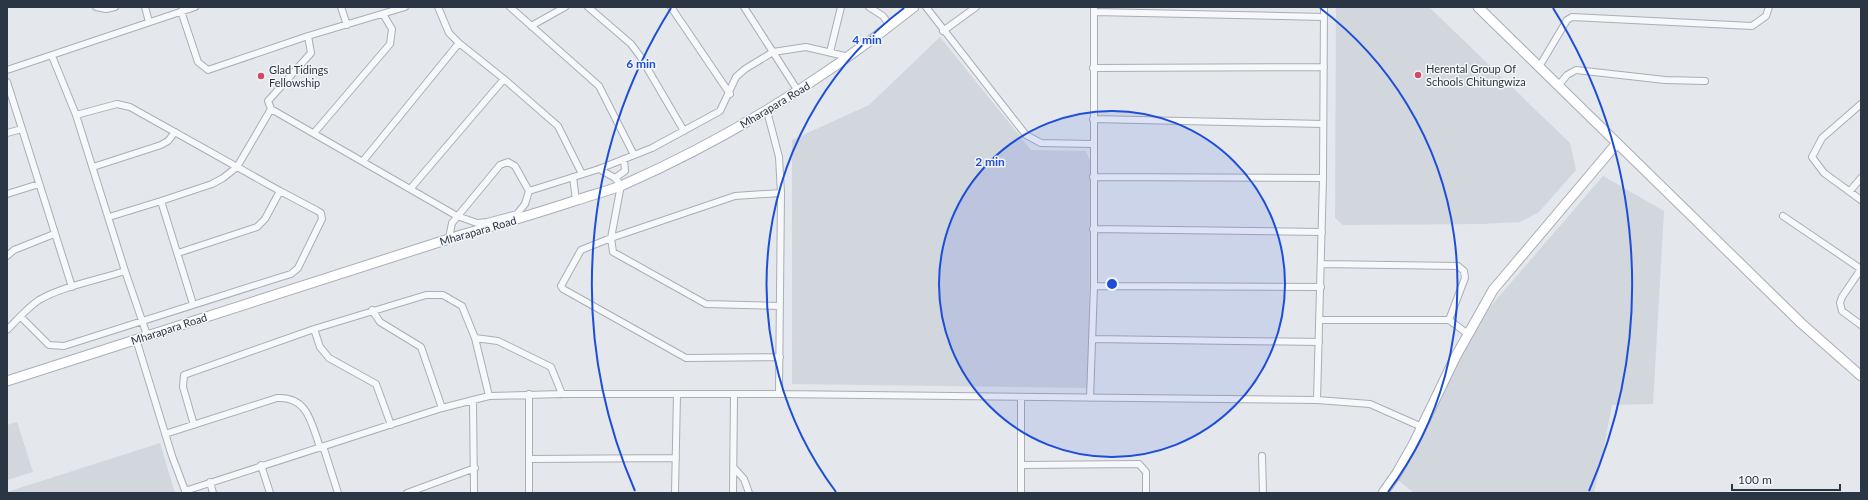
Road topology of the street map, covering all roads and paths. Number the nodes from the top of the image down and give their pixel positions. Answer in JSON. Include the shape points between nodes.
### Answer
{"nodes":[{"id":1,"x":96,"y":7,"type":"edge"},
{"id":2,"x":115,"y":7,"type":"edge"},
{"id":3,"x":145,"y":7,"type":"edge"},
{"id":4,"x":195,"y":7,"type":"edge"},
{"id":5,"x":341,"y":7,"type":"edge"},
{"id":6,"x":405,"y":7,"type":"edge"},
{"id":7,"x":438,"y":7,"type":"edge"},
{"id":8,"x":510,"y":7,"type":"edge"},
{"id":9,"x":565,"y":7,"type":"edge"},
{"id":10,"x":588,"y":7,"type":"edge"},
{"id":11,"x":671,"y":7,"type":"edge"},
{"id":12,"x":744,"y":7,"type":"edge"},
{"id":13,"x":841,"y":7,"type":"edge"},
{"id":14,"x":869,"y":7,"type":"edge"},
{"id":15,"x":914,"y":7,"type":"edge"},
{"id":16,"x":926,"y":7,"type":"edge"},
{"id":17,"x":976,"y":7,"type":"edge"},
{"id":18,"x":1324,"y":7,"type":"edge"},
{"id":19,"x":1478,"y":7,"type":"edge"},
{"id":20,"x":1769,"y":7,"type":"edge"},
{"id":21,"x":1094,"y":10,"type":"edge"},
{"id":22,"x":181,"y":11,"type":"junction"},
{"id":23,"x":383,"y":14,"type":"junction"},
{"id":24,"x":1324,"y":17,"type":"junction"},
{"id":25,"x":149,"y":22,"type":"junction"},
{"id":26,"x":347,"y":25,"type":"junction"},
{"id":27,"x":531,"y":26,"type":"junction"},
{"id":28,"x":890,"y":26,"type":"junction"},
{"id":29,"x":943,"y":30,"type":"junction"},
{"id":30,"x":308,"y":36,"type":"junction"},
{"id":31,"x":459,"y":43,"type":"junction"},
{"id":32,"x":773,"y":52,"type":"junction"},
{"id":33,"x":830,"y":52,"type":"junction"},
{"id":34,"x":52,"y":56,"type":"junction"},
{"id":35,"x":849,"y":57,"type":"junction"},
{"id":36,"x":1324,"y":67,"type":"junction"},
{"id":37,"x":1539,"y":67,"type":"junction"},
{"id":38,"x":1093,"y":68,"type":"junction"},
{"id":39,"x":7,"y":70,"type":"edge"},
{"id":40,"x":504,"y":79,"type":"junction"},
{"id":41,"x":7,"y":82,"type":"edge"},
{"id":42,"x":1705,"y":82,"type":"dead end"},
{"id":43,"x":1558,"y":86,"type":"junction"},
{"id":44,"x":798,"y":91,"type":"junction"},
{"id":45,"x":730,"y":94,"type":"junction"},
{"id":46,"x":1861,"y":104,"type":"edge"},
{"id":47,"x":271,"y":108,"type":"junction"},
{"id":48,"x":767,"y":111,"type":"junction"},
{"id":49,"x":76,"y":116,"type":"junction"},
{"id":50,"x":1093,"y":119,"type":"junction"},
{"id":51,"x":1323,"y":124,"type":"junction"},
{"id":52,"x":22,"y":129,"type":"junction"},
{"id":53,"x":684,"y":131,"type":"junction"},
{"id":54,"x":175,"y":132,"type":"junction"},
{"id":55,"x":7,"y":133,"type":"edge"},
{"id":56,"x":314,"y":134,"type":"junction"},
{"id":57,"x":1617,"y":143,"type":"junction"},
{"id":58,"x":1093,"y":144,"type":"junction"},
{"id":59,"x":634,"y":155,"type":"junction"},
{"id":60,"x":624,"y":159,"type":"junction"},
{"id":61,"x":363,"y":161,"type":"junction"},
{"id":62,"x":93,"y":167,"type":"junction"},
{"id":63,"x":237,"y":167,"type":"junction"},
{"id":64,"x":599,"y":169,"type":"junction"},
{"id":65,"x":582,"y":174,"type":"junction"},
{"id":66,"x":573,"y":177,"type":"junction"},
{"id":67,"x":1093,"y":177,"type":"junction"},
{"id":68,"x":615,"y":178,"type":"junction"},
{"id":69,"x":1323,"y":178,"type":"junction"},
{"id":70,"x":1861,"y":178,"type":"edge"},
{"id":71,"x":39,"y":184,"type":"junction"},
{"id":72,"x":621,"y":185,"type":"junction"},
{"id":73,"x":411,"y":188,"type":"junction"},
{"id":74,"x":280,"y":191,"type":"junction"},
{"id":75,"x":529,"y":191,"type":"junction"},
{"id":76,"x":1850,"y":191,"type":"junction"},
{"id":77,"x":781,"y":193,"type":"junction"},
{"id":78,"x":7,"y":194,"type":"edge"},
{"id":79,"x":576,"y":200,"type":"junction"},
{"id":80,"x":1861,"y":200,"type":"edge"},
{"id":81,"x":161,"y":201,"type":"junction"},
{"id":82,"x":457,"y":216,"type":"junction"},
{"id":83,"x":1783,"y":216,"type":"dead end"},
{"id":84,"x":109,"y":217,"type":"junction"},
{"id":85,"x":1093,"y":229,"type":"junction"},
{"id":86,"x":1322,"y":232,"type":"junction"},
{"id":87,"x":54,"y":234,"type":"junction"},
{"id":88,"x":450,"y":238,"type":"junction"},
{"id":89,"x":610,"y":238,"type":"junction"},
{"id":90,"x":178,"y":253,"type":"junction"},
{"id":91,"x":7,"y":256,"type":"edge"},
{"id":92,"x":1321,"y":264,"type":"junction"},
{"id":93,"x":1861,"y":269,"type":"edge"},
{"id":94,"x":125,"y":271,"type":"junction"},
{"id":95,"x":1094,"y":286,"type":"junction"},
{"id":96,"x":72,"y":287,"type":"junction"},
{"id":97,"x":1321,"y":287,"type":"junction"},
{"id":98,"x":193,"y":304,"type":"junction"},
{"id":99,"x":779,"y":306,"type":"junction"},
{"id":100,"x":372,"y":310,"type":"junction"},
{"id":101,"x":21,"y":317,"type":"junction"},
{"id":102,"x":1320,"y":320,"type":"junction"},
{"id":103,"x":1449,"y":320,"type":"junction"},
{"id":104,"x":140,"y":321,"type":"junction"},
{"id":105,"x":1861,"y":325,"type":"edge"},
{"id":106,"x":314,"y":329,"type":"junction"},
{"id":107,"x":7,"y":330,"type":"edge"},
{"id":108,"x":1468,"y":334,"type":"junction"},
{"id":109,"x":147,"y":335,"type":"junction"},
{"id":110,"x":475,"y":338,"type":"junction"},
{"id":111,"x":136,"y":339,"type":"junction"},
{"id":112,"x":1092,"y":339,"type":"junction"},
{"id":113,"x":1319,"y":342,"type":"junction"},
{"id":114,"x":780,"y":357,"type":"junction"},
{"id":115,"x":1861,"y":376,"type":"edge"},
{"id":116,"x":7,"y":381,"type":"edge"},
{"id":117,"x":530,"y":394,"type":"junction"},
{"id":118,"x":562,"y":394,"type":"junction"},
{"id":119,"x":677,"y":394,"type":"junction"},
{"id":120,"x":734,"y":394,"type":"junction"},
{"id":121,"x":779,"y":394,"type":"junction"},
{"id":122,"x":489,"y":396,"type":"junction"},
{"id":123,"x":1021,"y":398,"type":"junction"},
{"id":124,"x":1090,"y":398,"type":"junction"},
{"id":125,"x":473,"y":400,"type":"junction"},
{"id":126,"x":1317,"y":400,"type":"junction"},
{"id":127,"x":442,"y":408,"type":"junction"},
{"id":128,"x":194,"y":425,"type":"junction"},
{"id":129,"x":391,"y":425,"type":"junction"},
{"id":130,"x":1422,"y":427,"type":"junction"},
{"id":131,"x":165,"y":434,"type":"junction"},
{"id":132,"x":322,"y":446,"type":"junction"},
{"id":133,"x":1262,"y":456,"type":"dead end"},
{"id":134,"x":676,"y":458,"type":"junction"},
{"id":135,"x":530,"y":459,"type":"junction"},
{"id":136,"x":1021,"y":465,"type":"junction"},
{"id":137,"x":262,"y":466,"type":"junction"},
{"id":138,"x":475,"y":468,"type":"junction"},
{"id":139,"x":734,"y":468,"type":"junction"},
{"id":140,"x":210,"y":482,"type":"junction"},
{"id":141,"x":186,"y":492,"type":"edge"},
{"id":142,"x":213,"y":493,"type":"edge"},
{"id":143,"x":270,"y":493,"type":"edge"},
{"id":144,"x":338,"y":493,"type":"edge"},
{"id":145,"x":407,"y":493,"type":"edge"},
{"id":146,"x":474,"y":493,"type":"edge"},
{"id":147,"x":529,"y":493,"type":"edge"},
{"id":148,"x":675,"y":493,"type":"edge"},
{"id":149,"x":733,"y":493,"type":"edge"},
{"id":150,"x":749,"y":493,"type":"edge"},
{"id":151,"x":1021,"y":493,"type":"edge"},
{"id":152,"x":1146,"y":493,"type":"edge"},
{"id":153,"x":1263,"y":493,"type":"edge"},
{"id":154,"x":1382,"y":493,"type":"edge"}],
"edges":[{"from":1,"to":2,"type":"street"},
{"from":3,"to":25,"type":"street"},
{"from":4,"to":22,"type":"street"},
{"from":5,"to":26,"type":"street"},
{"from":6,"to":23,"type":"street"},
{"from":7,"to":31,"type":"street","via":[[449,33]]},
{"from":8,"to":27,"type":"street"},
{"from":9,"to":27,"type":"street"},
{"from":10,"to":53,"type":"street","via":[[631,44]]},
{"from":11,"to":45,"type":"street"},
{"from":12,"to":32,"type":"street"},
{"from":13,"to":33,"type":"street"},
{"from":14,"to":28,"type":"street","via":[[883,16]]},
{"from":15,"to":28,"type":"main road","name":"Mharapara Road"},
{"from":16,"to":29,"type":"street"},
{"from":17,"to":29,"type":"street"},
{"from":18,"to":24,"type":"street"},
{"from":19,"to":37,"type":"main road"},
{"from":20,"to":37,"type":"street","via":[[1766,16],[1752,26],[1572,17],[1566,20]]},
{"from":21,"to":24,"type":"street"},
{"from":21,"to":38,"type":"street"},
{"from":22,"to":25,"type":"street"},
{"from":22,"to":30,"type":"street","via":[[198,62],[208,70]]},
{"from":23,"to":26,"type":"street"},
{"from":23,"to":56,"type":"street","via":[[392,29],[390,44]]},
{"from":24,"to":36,"type":"street"},
{"from":25,"to":34,"type":"street"},
{"from":26,"to":30,"type":"street"},
{"from":27,"to":59,"type":"street","via":[[599,86]]},
{"from":28,"to":35,"type":"main road","name":"Mharapara Road"},
{"from":29,"to":58,"type":"street","via":[[1026,135],[1041,143]]},
{"from":30,"to":47,"type":"street","via":[[311,53],[268,101]]},
{"from":31,"to":40,"type":"street"},
{"from":31,"to":61,"type":"street"},
{"from":32,"to":33,"type":"street","via":[[806,47]]},
{"from":32,"to":44,"type":"street"},
{"from":32,"to":45,"type":"street","via":[[736,77]]},
{"from":33,"to":35,"type":"street"},
{"from":34,"to":39,"type":"street"},
{"from":34,"to":49,"type":"street"},
{"from":35,"to":44,"type":"main road","name":"Mharapara Road"},
{"from":36,"to":38,"type":"street"},
{"from":36,"to":51,"type":"street"},
{"from":37,"to":43,"type":"main road"},
{"from":38,"to":50,"type":"street"},
{"from":40,"to":65,"type":"street","via":[[558,126]]},
{"from":40,"to":73,"type":"street"},
{"from":41,"to":52,"type":"street"},
{"from":42,"to":43,"type":"street","via":[[1576,70],[1567,75]]},
{"from":43,"to":57,"type":"main road"},
{"from":44,"to":48,"type":"main road","name":"Mharapara Road"},
{"from":45,"to":53,"type":"street","via":[[720,111]]},
{"from":46,"to":76,"type":"street","via":[[1822,138],[1812,157],[1824,173]]},
{"from":47,"to":56,"type":"street"},
{"from":47,"to":63,"type":"street"},
{"from":48,"to":72,"type":"main road","name":"Mharapara Road","via":[[690,153]]},
{"from":48,"to":77,"type":"street","via":[[779,157]]},
{"from":49,"to":54,"type":"street","via":[[117,104],[130,107]]},
{"from":49,"to":62,"type":"street"},
{"from":50,"to":51,"type":"street"},
{"from":50,"to":58,"type":"street"},
{"from":51,"to":69,"type":"street"},
{"from":52,"to":55,"type":"street"},
{"from":52,"to":71,"type":"street"},
{"from":53,"to":59,"type":"street"},
{"from":54,"to":62,"type":"street","via":[[168,142],[161,145]]},
{"from":54,"to":63,"type":"street"},
{"from":56,"to":61,"type":"street"},
{"from":57,"to":108,"type":"main road","via":[[1493,290]]},
{"from":57,"to":115,"type":"main road","via":[[1801,323]]},
{"from":58,"to":67,"type":"street"},
{"from":59,"to":60,"type":"street"},
{"from":60,"to":64,"type":"street"},
{"from":60,"to":68,"type":"street","via":[[625,171]]},
{"from":61,"to":73,"type":"street"},
{"from":62,"to":84,"type":"street"},
{"from":63,"to":74,"type":"street"},
{"from":63,"to":81,"type":"street","via":[[212,184]]},
{"from":64,"to":65,"type":"street"},
{"from":64,"to":68,"type":"street"},
{"from":65,"to":66,"type":"street"},
{"from":66,"to":75,"type":"street"},
{"from":66,"to":79,"type":"street"},
{"from":67,"to":69,"type":"street"},
{"from":67,"to":85,"type":"street"},
{"from":68,"to":72,"type":"street"},
{"from":69,"to":86,"type":"street"},
{"from":70,"to":76,"type":"street"},
{"from":71,"to":78,"type":"street"},
{"from":71,"to":87,"type":"street"},
{"from":72,"to":79,"type":"main road","name":"Mharapara Road"},
{"from":72,"to":89,"type":"street"},
{"from":73,"to":82,"type":"street"},
{"from":74,"to":90,"type":"street","via":[[265,219],[257,227]]},
{"from":74,"to":98,"type":"street","via":[[321,212],[322,219],[298,268],[286,276]]},
{"from":75,"to":82,"type":"street","via":[[525,204],[517,214],[477,223]]},
{"from":75,"to":82,"type":"street","via":[[515,166],[508,162],[500,165]]},
{"from":76,"to":80,"type":"street"},
{"from":77,"to":89,"type":"street","via":[[736,196]]},
{"from":77,"to":99,"type":"street"},
{"from":79,"to":88,"type":"main road","name":"Mharapara Road"},
{"from":81,"to":84,"type":"street"},
{"from":81,"to":90,"type":"street"},
{"from":82,"to":88,"type":"street","via":[[452,223]]},
{"from":83,"to":93,"type":"street"},
{"from":84,"to":94,"type":"street"},
{"from":85,"to":86,"type":"street"},
{"from":85,"to":95,"type":"street"},
{"from":86,"to":92,"type":"street"},
{"from":87,"to":91,"type":"street","via":[[14,250]]},
{"from":87,"to":96,"type":"street"},
{"from":88,"to":109,"type":"main road","name":"Mharapara Road"},
{"from":89,"to":99,"type":"street","via":[[613,252],[706,304]]},
{"from":89,"to":114,"type":"street","via":[[581,250],[560,286],[686,358]]},
{"from":90,"to":98,"type":"street"},
{"from":92,"to":97,"type":"street"},
{"from":92,"to":103,"type":"street","via":[[1458,266],[1464,271],[1465,278]]},
{"from":93,"to":105,"type":"street","via":[[1840,303],[1842,311]]},
{"from":94,"to":96,"type":"street"},
{"from":94,"to":104,"type":"street"},
{"from":95,"to":97,"type":"street"},
{"from":95,"to":112,"type":"street"},
{"from":96,"to":101,"type":"street","via":[[39,300]]},
{"from":97,"to":102,"type":"street"},
{"from":98,"to":104,"type":"street"},
{"from":99,"to":114,"type":"street"},
{"from":100,"to":106,"type":"street"},
{"from":100,"to":110,"type":"street","via":[[426,294],[443,295],[462,306]]},
{"from":100,"to":127,"type":"street","via":[[380,322],[421,347]]},
{"from":101,"to":104,"type":"street","via":[[49,345],[56,347]]},
{"from":101,"to":107,"type":"street"},
{"from":102,"to":103,"type":"street"},
{"from":102,"to":113,"type":"street"},
{"from":103,"to":108,"type":"street"},
{"from":104,"to":109,"type":"street"},
{"from":106,"to":128,"type":"street","via":[[184,375],[183,387]]},
{"from":106,"to":129,"type":"street","via":[[320,347],[329,358],[376,384]]},
{"from":108,"to":130,"type":"main road"},
{"from":109,"to":111,"type":"main road","name":"Mharapara Road"},
{"from":110,"to":118,"type":"street","via":[[498,341],[551,366]]},
{"from":110,"to":122,"type":"street"},
{"from":111,"to":116,"type":"main road","name":"Mharapara Road"},
{"from":111,"to":131,"type":"street"},
{"from":112,"to":113,"type":"street"},
{"from":112,"to":124,"type":"street"},
{"from":113,"to":126,"type":"street"},
{"from":114,"to":121,"type":"street"},
{"from":117,"to":118,"type":"street"},
{"from":117,"to":122,"type":"street"},
{"from":117,"to":135,"type":"street"},
{"from":118,"to":119,"type":"street"},
{"from":119,"to":120,"type":"street"},
{"from":119,"to":134,"type":"street"},
{"from":120,"to":121,"type":"street"},
{"from":120,"to":139,"type":"street"},
{"from":121,"to":123,"type":"street"},
{"from":122,"to":125,"type":"street"},
{"from":123,"to":124,"type":"street"},
{"from":123,"to":136,"type":"street"},
{"from":124,"to":126,"type":"street"},
{"from":125,"to":127,"type":"street"},
{"from":125,"to":138,"type":"street"},
{"from":126,"to":130,"type":"street","via":[[1370,404]]},
{"from":127,"to":129,"type":"street"},
{"from":128,"to":131,"type":"street"},
{"from":128,"to":132,"type":"street","via":[[285,397],[299,402],[305,408]]},
{"from":129,"to":132,"type":"street"},
{"from":130,"to":154,"type":"main road","via":[[1397,473]]},
{"from":131,"to":141,"type":"street"},
{"from":132,"to":137,"type":"street"},
{"from":132,"to":144,"type":"street"},
{"from":133,"to":153,"type":"street"},
{"from":134,"to":135,"type":"street"},
{"from":134,"to":148,"type":"street"},
{"from":135,"to":147,"type":"street"},
{"from":136,"to":151,"type":"street"},
{"from":136,"to":152,"type":"street","via":[[1139,464],[1146,472]]},
{"from":137,"to":140,"type":"street"},
{"from":137,"to":143,"type":"street"},
{"from":138,"to":145,"type":"street"},
{"from":138,"to":146,"type":"street"},
{"from":139,"to":149,"type":"street"},
{"from":139,"to":150,"type":"street","via":[[744,478]]},
{"from":140,"to":141,"type":"street"},
{"from":140,"to":142,"type":"street"}]}
